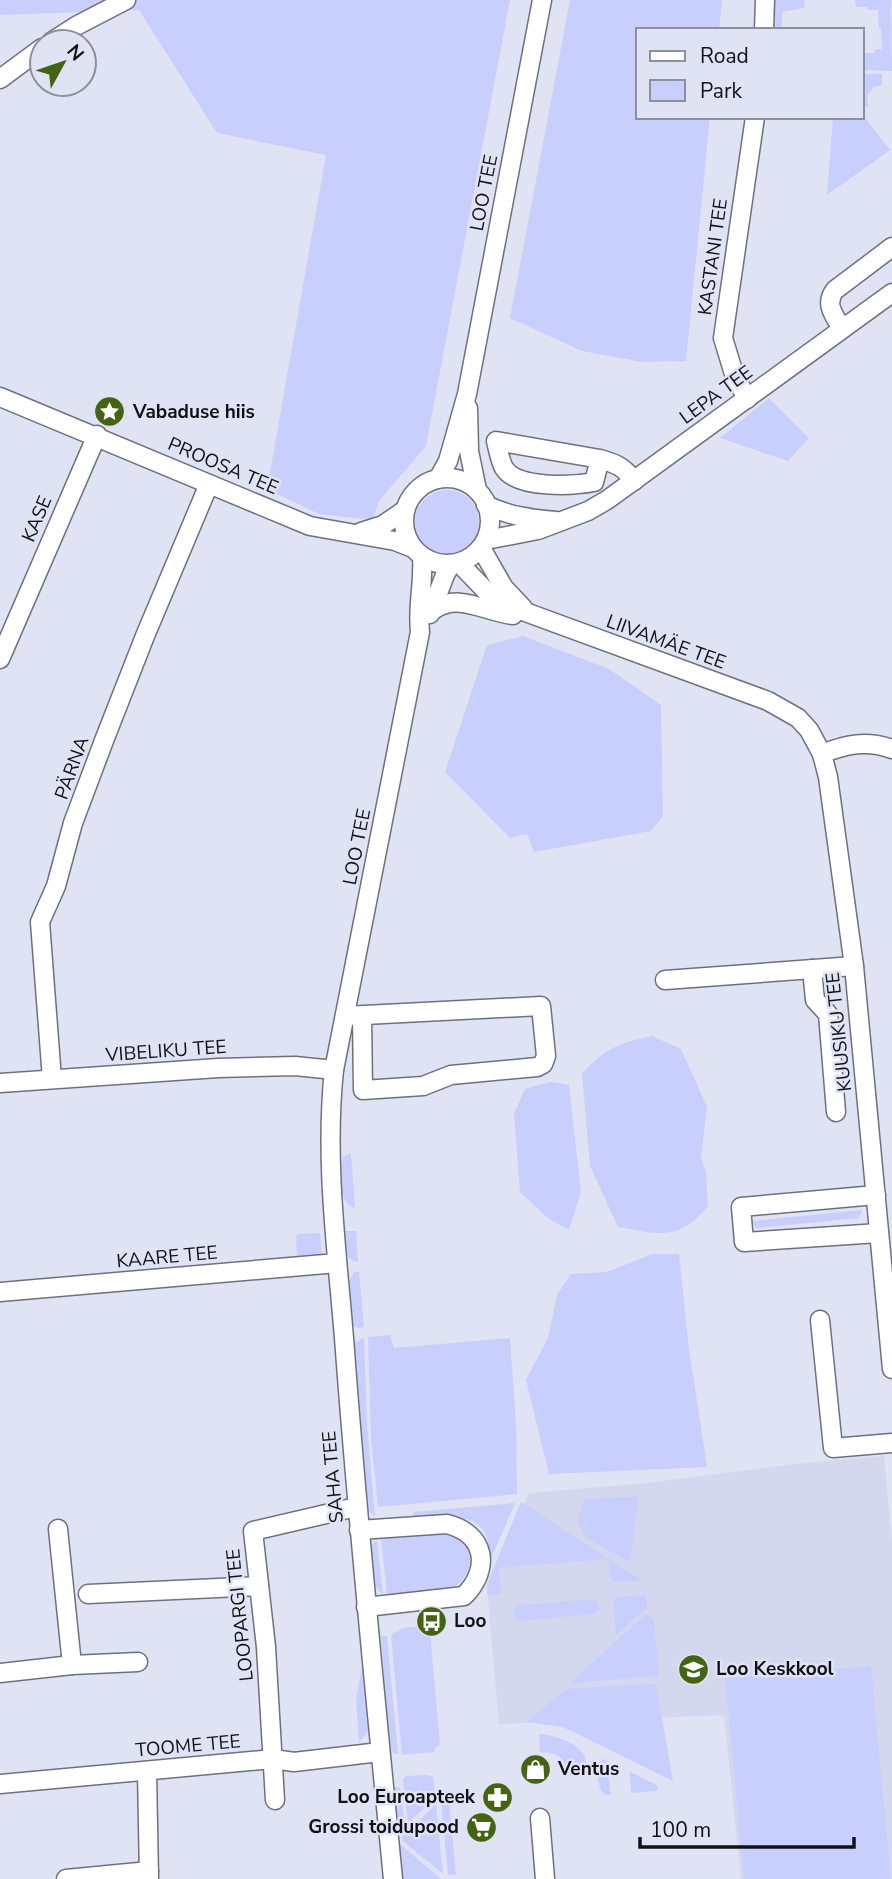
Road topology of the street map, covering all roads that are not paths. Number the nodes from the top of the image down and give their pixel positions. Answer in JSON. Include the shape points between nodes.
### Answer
{"nodes":[{"id":1,"x":126,"y":0,"type":"edge"},
{"id":2,"x":542,"y":0,"type":"edge"},
{"id":3,"x":765,"y":0,"type":"edge"},
{"id":4,"x":73,"y":28,"type":"edge"},
{"id":5,"x":764,"y":28,"type":"edge"},
{"id":6,"x":28,"y":58,"type":"edge"},
{"id":7,"x":0,"y":79,"type":"edge"},
{"id":8,"x":755,"y":119,"type":"edge"},
{"id":9,"x":892,"y":247,"type":"edge"},
{"id":10,"x":892,"y":293,"type":"edge"},
{"id":11,"x":842,"y":329,"type":"junction"},
{"id":12,"x":467,"y":394,"type":"junction"},
{"id":13,"x":0,"y":397,"type":"edge"},
{"id":14,"x":747,"y":399,"type":"junction"},
{"id":15,"x":97,"y":435,"type":"junction"},
{"id":16,"x":600,"y":460,"type":"junction"},
{"id":17,"x":438,"y":479,"type":"junction"},
{"id":18,"x":634,"y":481,"type":"junction"},
{"id":19,"x":209,"y":484,"type":"junction"},
{"id":20,"x":482,"y":497,"type":"junction"},
{"id":21,"x":405,"y":510,"type":"junction"},
{"id":22,"x":560,"y":521,"type":"junction"},
{"id":23,"x":354,"y":534,"type":"junction"},
{"id":24,"x":483,"y":544,"type":"junction"},
{"id":25,"x":417,"y":552,"type":"junction"},
{"id":26,"x":455,"y":563,"type":"junction"},
{"id":27,"x":433,"y":610,"type":"junction"},
{"id":28,"x":534,"y":617,"type":"junction"},
{"id":29,"x":420,"y":632,"type":"junction"},
{"id":30,"x":0,"y":659,"type":"edge"},
{"id":31,"x":783,"y":708,"type":"joint"},
{"id":32,"x":892,"y":750,"type":"edge"},
{"id":33,"x":822,"y":754,"type":"junction"},
{"id":34,"x":854,"y":965,"type":"junction"},
{"id":35,"x":812,"y":969,"type":"junction"},
{"id":36,"x":665,"y":980,"type":"dead end"},
{"id":37,"x":353,"y":1016,"type":"junction"},
{"id":38,"x":334,"y":1070,"type":"junction"},
{"id":39,"x":52,"y":1079,"type":"junction"},
{"id":40,"x":0,"y":1083,"type":"edge"},
{"id":41,"x":836,"y":1112,"type":"dead end"},
{"id":42,"x":876,"y":1195,"type":"junction"},
{"id":43,"x":879,"y":1233,"type":"junction"},
{"id":44,"x":337,"y":1263,"type":"junction"},
{"id":45,"x":0,"y":1292,"type":"edge"},
{"id":46,"x":820,"y":1320,"type":"dead end"},
{"id":47,"x":892,"y":1369,"type":"edge"},
{"id":48,"x":892,"y":1443,"type":"edge"},
{"id":49,"x":356,"y":1507,"type":"junction"},
{"id":50,"x":58,"y":1529,"type":"dead end"},
{"id":51,"x":359,"y":1530,"type":"junction"},
{"id":52,"x":259,"y":1586,"type":"junction"},
{"id":53,"x":88,"y":1594,"type":"dead end"},
{"id":54,"x":366,"y":1607,"type":"junction"},
{"id":55,"x":138,"y":1662,"type":"dead end"},
{"id":56,"x":72,"y":1665,"type":"junction"},
{"id":57,"x":0,"y":1673,"type":"edge"},
{"id":58,"x":380,"y":1752,"type":"junction"},
{"id":59,"x":273,"y":1759,"type":"junction"},
{"id":60,"x":147,"y":1771,"type":"junction"},
{"id":61,"x":0,"y":1783,"type":"edge"},
{"id":62,"x":275,"y":1800,"type":"dead end"},
{"id":63,"x":540,"y":1818,"type":"dead end"},
{"id":64,"x":149,"y":1875,"type":"edge"},
{"id":65,"x":66,"y":1879,"type":"edge"},
{"id":66,"x":393,"y":1879,"type":"edge"},
{"id":67,"x":545,"y":1879,"type":"edge"}],
"edges":[{"from":1,"to":4,"type":"street"},
{"from":2,"to":12,"type":"street","name":"LOO TEE"},
{"from":3,"to":5,"type":"street"},
{"from":6,"to":7,"type":"street"},
{"from":8,"to":14,"type":"street","name":"KASTANI TEE","via":[[723,338]]},
{"from":9,"to":11,"type":"street","via":[[835,289],[829,303]]},
{"from":10,"to":11,"type":"street","name":"LEPA TEE"},
{"from":11,"to":14,"type":"street","name":"LEPA TEE"},
{"from":12,"to":17,"type":"street","name":"LOO TEE","via":[[448,461]]},
{"from":12,"to":20,"type":"street","name":"LOO TEE","via":[[469,450]]},
{"from":13,"to":15,"type":"street","name":"PROOSA TEE"},
{"from":14,"to":18,"type":"street","name":"LEPA TEE"},
{"from":15,"to":19,"type":"street","name":"PROOSA TEE"},
{"from":15,"to":30,"type":"street","name":"KASE"},
{"from":16,"to":16,"type":"street","via":[[587,457],[496,441],[504,467],[514,478],[544,484],[594,482]]},
{"from":16,"to":18,"type":"street","via":[[622,467]]},
{"from":17,"to":20,"type":"street","via":[[459,480]]},
{"from":17,"to":21,"type":"street","via":[[421,487]]},
{"from":18,"to":22,"type":"street","name":"LEPA TEE","via":[[588,511]]},
{"from":19,"to":23,"type":"street","name":"PROOSA TEE","via":[[310,526]]},
{"from":19,"to":39,"type":"street","name":"PÄRNA","via":[[105,738],[57,886],[40,922]]},
{"from":20,"to":22,"type":"street","name":"LEPA TEE","via":[[503,513]]},
{"from":20,"to":24,"type":"street","via":[[490,522]]},
{"from":21,"to":23,"type":"street","name":"PROOSA TEE","via":[[383,525]]},
{"from":21,"to":25,"type":"street","via":[[405,530]]},
{"from":22,"to":24,"type":"street","name":"LEPA TEE"},
{"from":23,"to":25,"type":"street","name":"PROOSA TEE","via":[[395,541]]},
{"from":24,"to":26,"type":"street"},
{"from":24,"to":28,"type":"street","name":"LIIVAMÄE TEE","via":[[504,588]]},
{"from":25,"to":26,"type":"street","via":[[431,561]]},
{"from":25,"to":29,"type":"street","name":"LOO TEE","via":[[423,569],[417,611]]},
{"from":26,"to":27,"type":"street","name":"LOO TEE","via":[[445,575]]},
{"from":26,"to":28,"type":"street","name":"LIIVAMÄE TEE","via":[[498,600]]},
{"from":27,"to":28,"type":"street","via":[[456,602]]},
{"from":27,"to":29,"type":"street","name":"LOO TEE"},
{"from":28,"to":31,"type":"street","name":"LIIVAMÄE TEE"},
{"from":29,"to":37,"type":"street","name":"LOO TEE"},
{"from":31,"to":33,"type":"street","name":"KUUSIKU TEE","via":[[809,730]]},
{"from":32,"to":33,"type":"street","via":[[855,744]]},
{"from":33,"to":34,"type":"street","name":"KUUSIKU TEE","via":[[839,841]]},
{"from":34,"to":35,"type":"street"},
{"from":34,"to":42,"type":"street","name":"KUUSIKU TEE"},
{"from":35,"to":36,"type":"street"},
{"from":35,"to":41,"type":"street","via":[[815,1000],[828,1014]]},
{"from":37,"to":37,"type":"street","via":[[541,1006],[543,1065],[451,1074],[423,1086],[363,1090]]},
{"from":37,"to":38,"type":"street","name":"LOO TEE"},
{"from":38,"to":39,"type":"street","name":"VIBELIKU TEE","via":[[218,1068]]},
{"from":38,"to":44,"type":"street","name":"SAHA TEE","via":[[330,1152]]},
{"from":39,"to":40,"type":"street","name":"VIBELIKU TEE"},
{"from":42,"to":43,"type":"street","name":"KUUSIKU TEE"},
{"from":42,"to":43,"type":"street","via":[[740,1208],[744,1242]]},
{"from":43,"to":47,"type":"street","name":"KUUSIKU TEE"},
{"from":44,"to":45,"type":"street","name":"KAARE TEE"},
{"from":44,"to":49,"type":"street","name":"SAHA TEE"},
{"from":46,"to":48,"type":"street","via":[[833,1448]]},
{"from":49,"to":51,"type":"street","name":"SAHA TEE"},
{"from":49,"to":52,"type":"street","name":"LOOPARGI TEE","via":[[253,1531]]},
{"from":50,"to":56,"type":"street"},
{"from":51,"to":54,"type":"street","name":"SAHA TEE"},
{"from":51,"to":54,"type":"street","via":[[447,1524],[473,1536],[481,1558],[475,1581],[464,1597]]},
{"from":52,"to":53,"type":"street"},
{"from":52,"to":59,"type":"street","name":"LOOPARGI TEE"},
{"from":54,"to":58,"type":"street","name":"SAHA TEE"},
{"from":55,"to":56,"type":"street"},
{"from":56,"to":57,"type":"street"},
{"from":58,"to":59,"type":"street","name":"TOOME TEE","via":[[294,1762]]},
{"from":58,"to":66,"type":"street","name":"SAHA TEE"},
{"from":59,"to":60,"type":"street","name":"TOOME TEE"},
{"from":59,"to":62,"type":"street","name":"LOOPARGI TEE"},
{"from":60,"to":61,"type":"street","name":"TOOME TEE"},
{"from":60,"to":64,"type":"street"},
{"from":63,"to":67,"type":"street"},
{"from":64,"to":65,"type":"street"}]}
